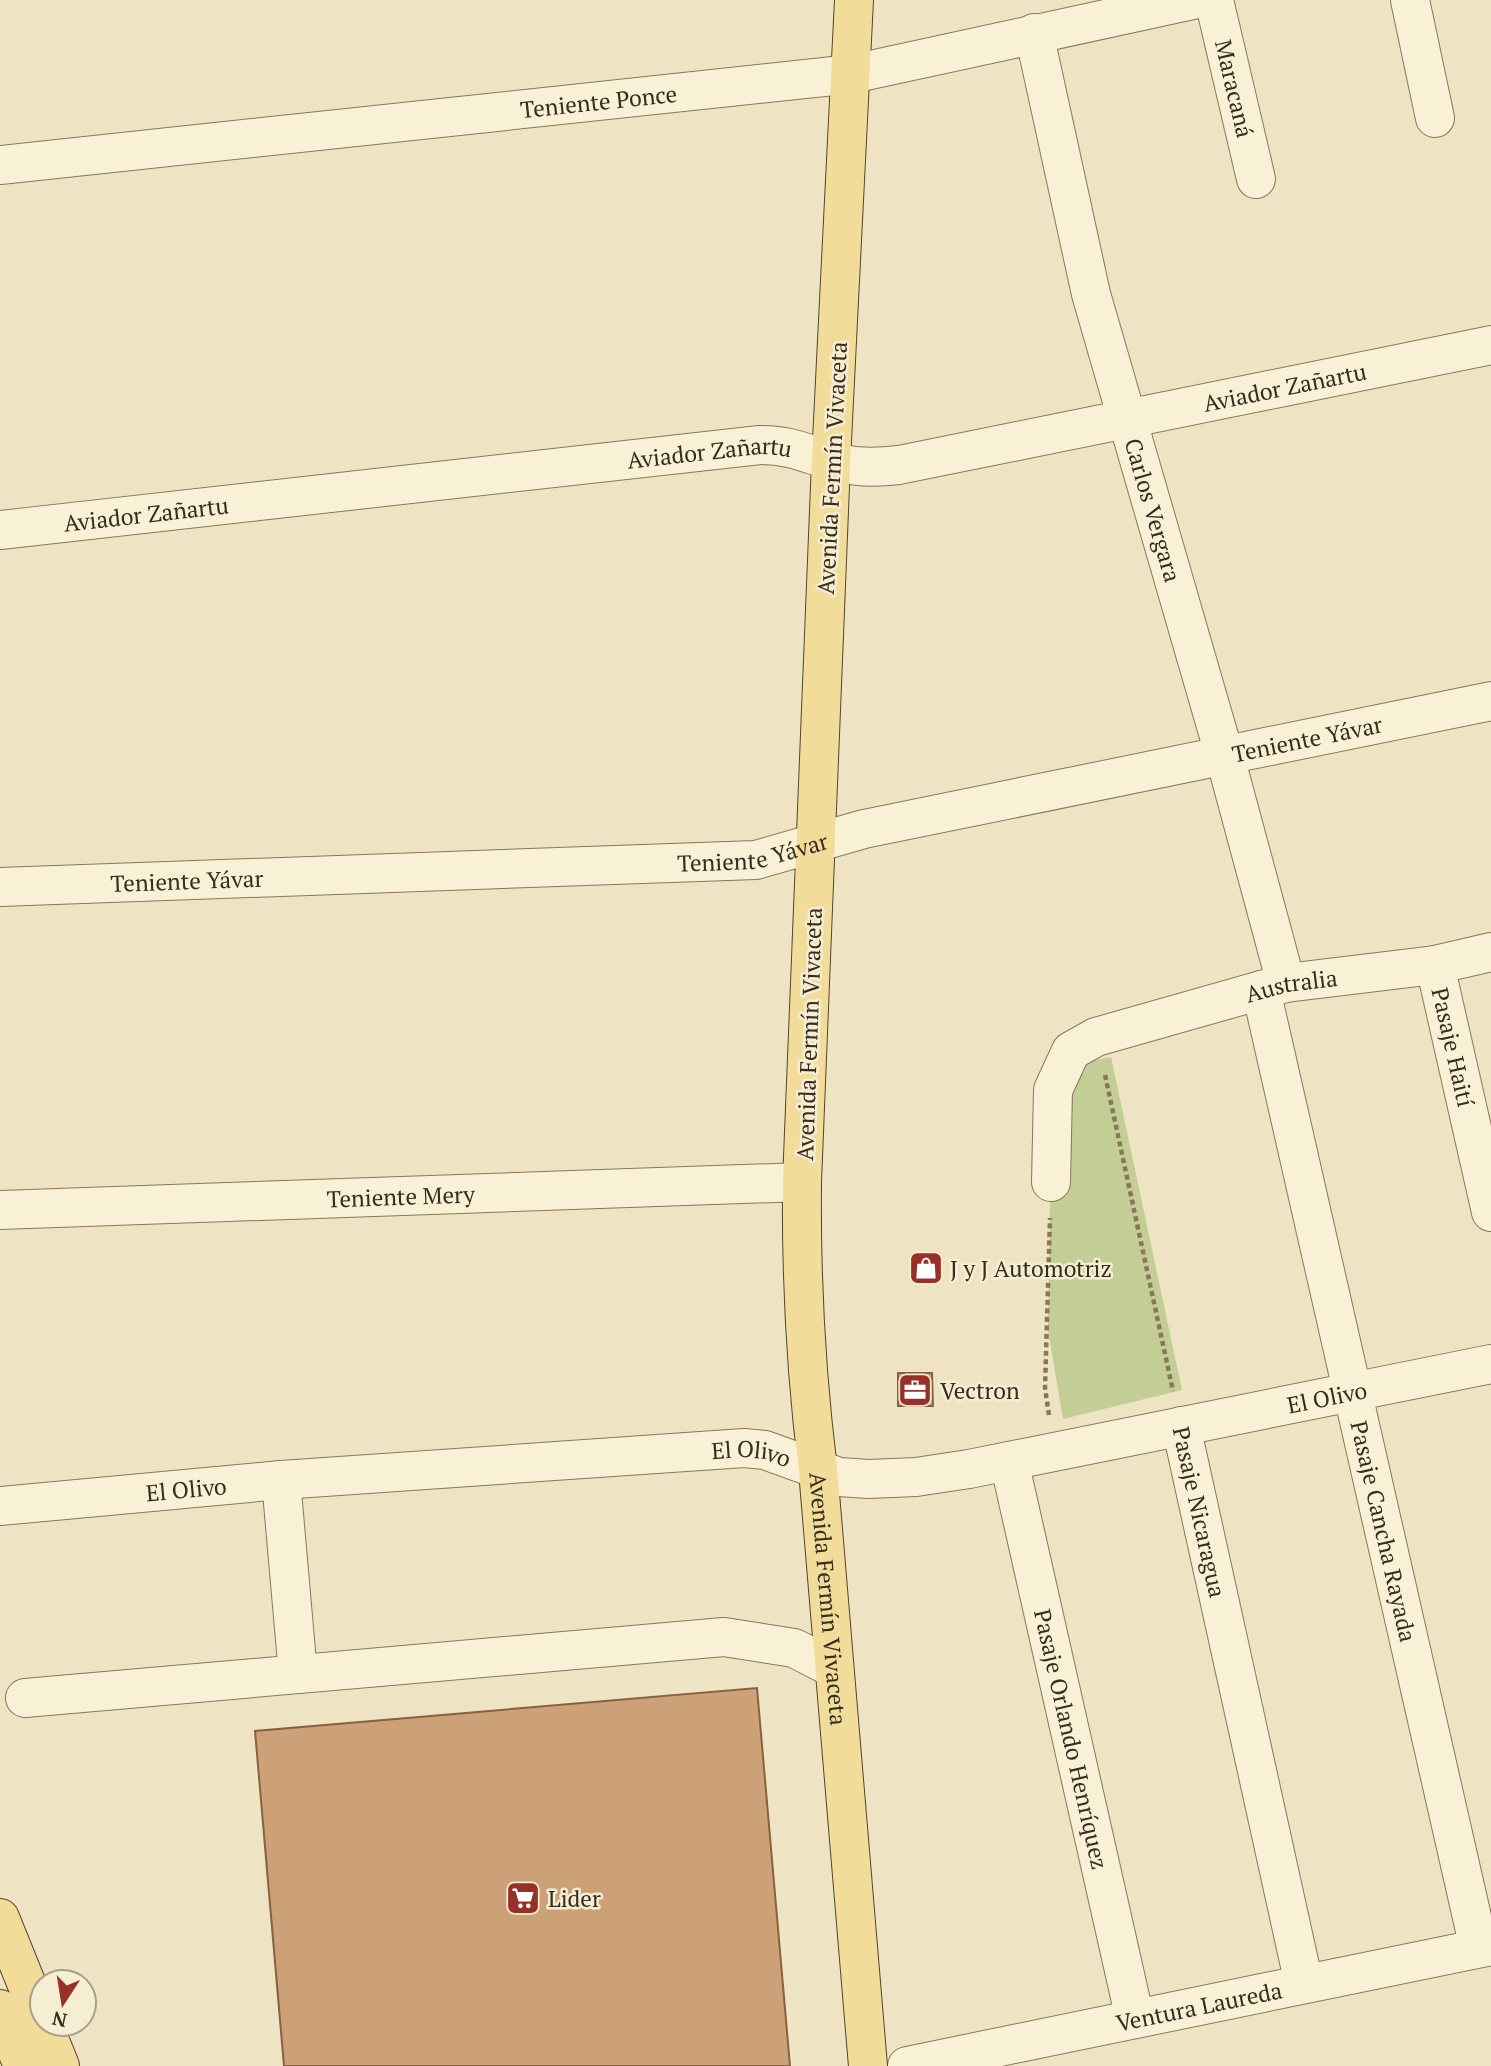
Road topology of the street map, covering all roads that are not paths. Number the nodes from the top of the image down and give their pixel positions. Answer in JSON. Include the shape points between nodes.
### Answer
{"nodes":[{"id":1,"x":855,"y":0,"type":"edge"},
{"id":2,"x":1193,"y":0,"type":"edge"},
{"id":3,"x":1214,"y":0,"type":"edge"},
{"id":4,"x":1410,"y":0,"type":"edge"},
{"id":5,"x":1034,"y":33,"type":"junction"},
{"id":6,"x":852,"y":74,"type":"junction"},
{"id":7,"x":1435,"y":118,"type":"dead end"},
{"id":8,"x":0,"y":165,"type":"edge"},
{"id":9,"x":1256,"y":179,"type":"dead end"},
{"id":10,"x":1491,"y":345,"type":"edge"},
{"id":11,"x":1128,"y":418,"type":"junction"},
{"id":12,"x":831,"y":461,"type":"junction"},
{"id":13,"x":0,"y":530,"type":"edge"},
{"id":14,"x":1491,"y":701,"type":"edge"},
{"id":15,"x":1225,"y":757,"type":"junction"},
{"id":16,"x":817,"y":842,"type":"junction"},
{"id":17,"x":0,"y":887,"type":"edge"},
{"id":18,"x":1491,"y":952,"type":"edge"},
{"id":19,"x":1435,"y":965,"type":"junction"},
{"id":20,"x":1274,"y":986,"type":"junction"},
{"id":21,"x":802,"y":1182,"type":"junction"},
{"id":22,"x":1051,"y":1182,"type":"road end"},
{"id":23,"x":0,"y":1210,"type":"edge"},
{"id":24,"x":1491,"y":1212,"type":"edge"},
{"id":25,"x":1491,"y":1364,"type":"edge"},
{"id":26,"x":1353,"y":1392,"type":"junction"},
{"id":27,"x":1181,"y":1426,"type":"junction"},
{"id":28,"x":1009,"y":1461,"type":"junction"},
{"id":29,"x":818,"y":1470,"type":"junction"},
{"id":30,"x":281,"y":1480,"type":"junction"},
{"id":31,"x":0,"y":1506,"type":"edge"},
{"id":32,"x":833,"y":1668,"type":"junction"},
{"id":33,"x":298,"y":1674,"type":"junction"},
{"id":34,"x":25,"y":1698,"type":"dead end"},
{"id":35,"x":0,"y":1918,"type":"edge"},
{"id":36,"x":1485,"y":1947,"type":"edge"},
{"id":37,"x":1304,"y":1984,"type":"junction"},
{"id":38,"x":28,"y":1988,"type":"edge"},
{"id":39,"x":0,"y":2009,"type":"edge"},
{"id":40,"x":1135,"y":2019,"type":"junction"},
{"id":41,"x":48,"y":2038,"type":"edge"},
{"id":42,"x":14,"y":2056,"type":"edge"},
{"id":43,"x":60,"y":2066,"type":"edge"},
{"id":44,"x":868,"y":2066,"type":"edge"},
{"id":45,"x":907,"y":2066,"type":"edge"}],
"edges":[{"from":1,"to":6,"type":"main road","name":"Avenida Fermín Vivaceta"},
{"from":2,"to":5,"type":"street","name":"Teniente Ponce"},
{"from":3,"to":9,"type":"street","name":"Maracaná"},
{"from":4,"to":7,"type":"street"},
{"from":5,"to":6,"type":"street","name":"Teniente Ponce"},
{"from":5,"to":11,"type":"street","name":"Carlos Vergara","via":[[1082,257]]},
{"from":6,"to":8,"type":"street","name":"Teniente Ponce"},
{"from":6,"to":12,"type":"main road","name":"Avenida Fermín Vivaceta"},
{"from":10,"to":11,"type":"street","name":"Aviador Zañartu"},
{"from":11,"to":12,"type":"street","name":"Aviador Zañartu","via":[[899,466]]},
{"from":11,"to":15,"type":"street","name":"Carlos Vergara"},
{"from":12,"to":13,"type":"street","name":"Aviador Zañartu","via":[[794,447],[760,445]]},
{"from":12,"to":16,"type":"main road","name":"Avenida Fermín Vivaceta"},
{"from":14,"to":15,"type":"street","name":"Teniente Yávar"},
{"from":15,"to":16,"type":"street","name":"Teniente Yávar"},
{"from":15,"to":20,"type":"street","name":"Carlos Vergara"},
{"from":16,"to":17,"type":"street","name":"Teniente Yávar","via":[[756,860]]},
{"from":16,"to":21,"type":"main road","name":"Avenida Fermín Vivaceta"},
{"from":18,"to":19,"type":"street","name":"Australia"},
{"from":19,"to":20,"type":"street","name":"Australia"},
{"from":19,"to":24,"type":"street","name":"Pasaje Haití"},
{"from":20,"to":22,"type":"street","name":"Australia","via":[[1096,1037],[1070,1051],[1053,1090]]},
{"from":20,"to":26,"type":"street","name":"Pasaje Cancha Rayada"},
{"from":21,"to":23,"type":"street","name":"Teniente Mery"},
{"from":21,"to":29,"type":"main road","name":"Avenida Fermín Vivaceta","via":[[804,1330]]},
{"from":25,"to":26,"type":"street","name":"El Olivo"},
{"from":26,"to":27,"type":"street","name":"El Olivo"},
{"from":26,"to":36,"type":"street","name":"Pasaje Cancha Rayada"},
{"from":27,"to":28,"type":"street","name":"El Olivo"},
{"from":27,"to":37,"type":"street","name":"Pasaje Nicaragua"},
{"from":28,"to":29,"type":"street","name":"El Olivo","via":[[916,1477],[839,1477]]},
{"from":28,"to":40,"type":"street","name":"Pasaje Orlando Henríquez"},
{"from":29,"to":30,"type":"street","name":"El Olivo","via":[[765,1450],[744,1448]]},
{"from":29,"to":32,"type":"main road","name":"Avenida Fermín Vivaceta"},
{"from":30,"to":31,"type":"street","name":"El Olivo"},
{"from":30,"to":33,"type":"street"},
{"from":32,"to":33,"type":"street","via":[[794,1648],[724,1637]]},
{"from":32,"to":44,"type":"main road","name":"Avenida Fermín Vivaceta"},
{"from":33,"to":34,"type":"street"},
{"from":35,"to":38,"type":"main road"},
{"from":36,"to":37,"type":"street","name":"Ventura Laureda"},
{"from":37,"to":40,"type":"street","name":"Ventura Laureda"},
{"from":39,"to":42,"type":"main road"},
{"from":40,"to":45,"type":"street","name":"Ventura Laureda"},
{"from":41,"to":43,"type":"main road"}]}
